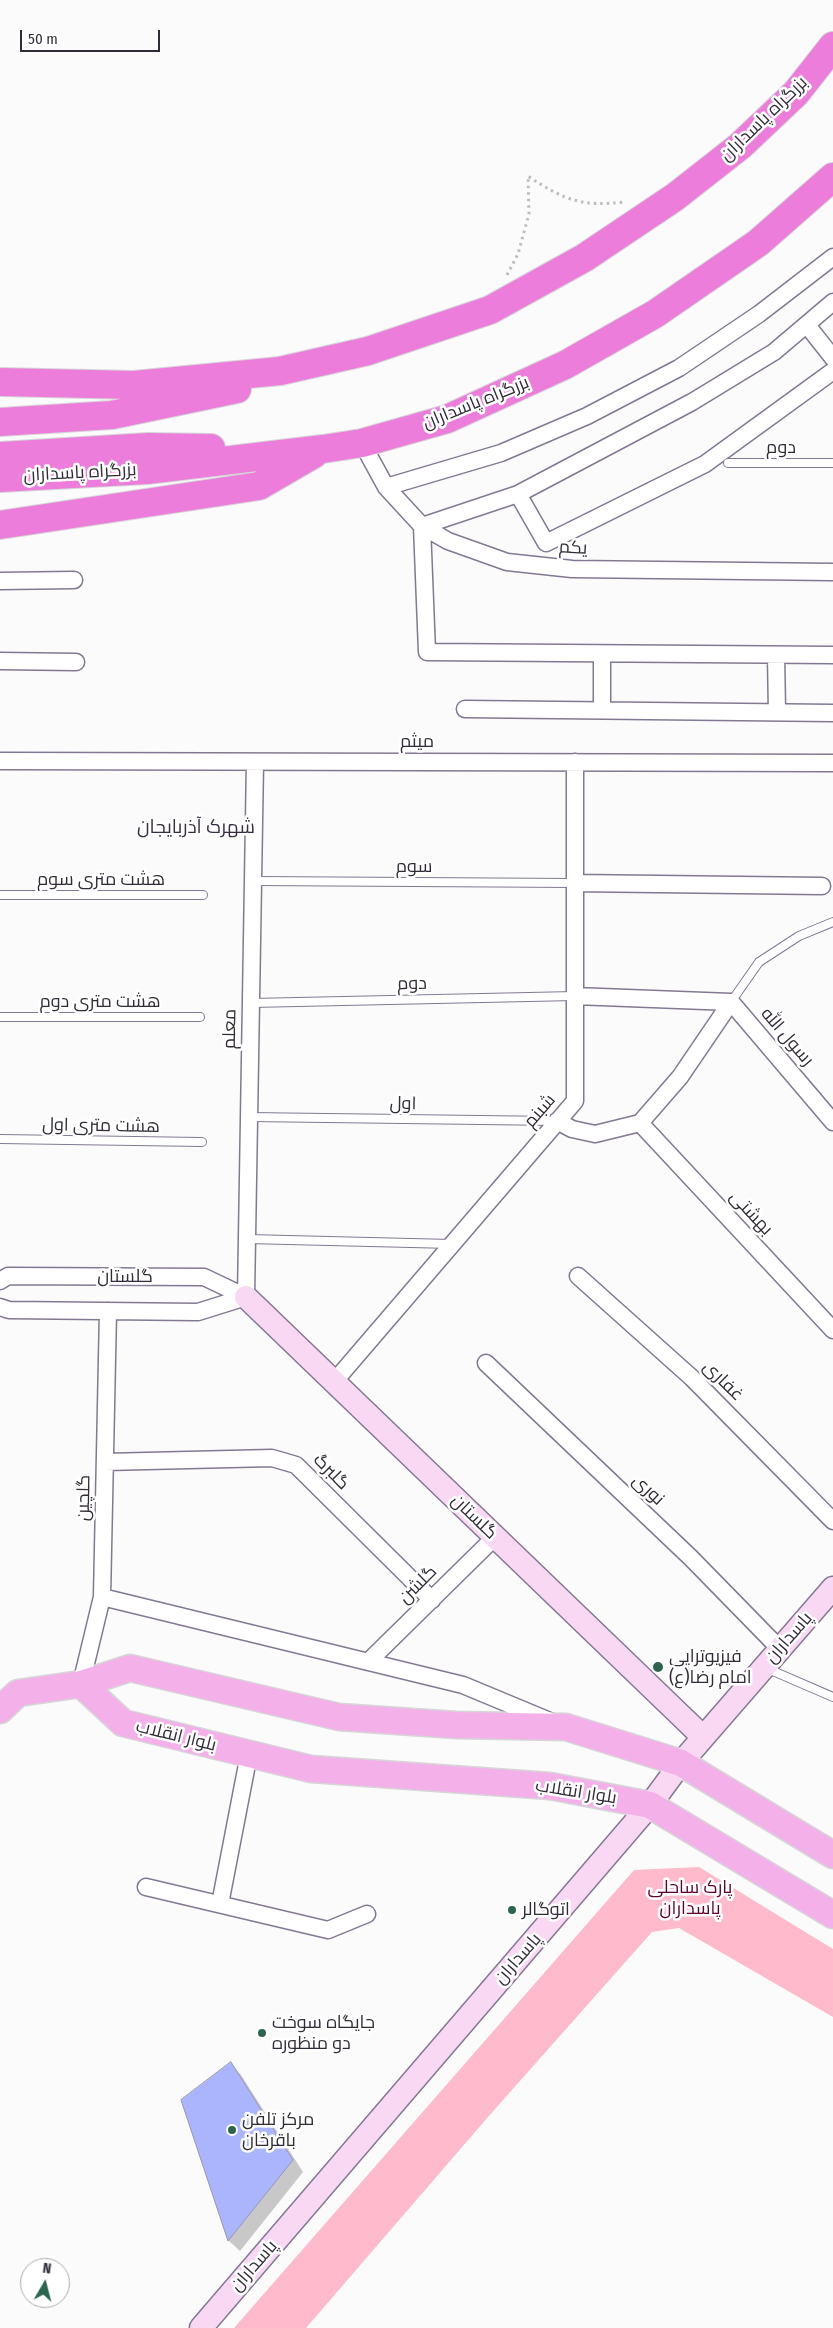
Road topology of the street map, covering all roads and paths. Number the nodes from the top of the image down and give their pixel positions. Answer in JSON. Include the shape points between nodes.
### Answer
{"nodes":[{"id":1,"x":833,"y":46,"type":"edge"},
{"id":2,"x":833,"y":177,"type":"edge"},
{"id":3,"x":629,"y":202,"type":"dead end"},
{"id":4,"x":833,"y":257,"type":"edge"},
{"id":5,"x":506,"y":278,"type":"dead end"},
{"id":6,"x":833,"y":302,"type":"edge"},
{"id":7,"x":807,"y":324,"type":"junction"},
{"id":8,"x":833,"y":358,"type":"edge"},
{"id":9,"x":312,"y":364,"type":"junction"},
{"id":10,"x":833,"y":371,"type":"edge"},
{"id":11,"x":0,"y":382,"type":"edge"},
{"id":12,"x":0,"y":422,"type":"edge"},
{"id":13,"x":362,"y":443,"type":"junction"},
{"id":14,"x":323,"y":449,"type":"junction"},
{"id":15,"x":0,"y":456,"type":"edge"},
{"id":16,"x":728,"y":463,"type":"dead end"},
{"id":17,"x":833,"y":464,"type":"edge"},
{"id":18,"x":0,"y":478,"type":"edge"},
{"id":19,"x":386,"y":487,"type":"junction"},
{"id":20,"x":518,"y":494,"type":"junction"},
{"id":21,"x":0,"y":525,"type":"edge"},
{"id":22,"x":422,"y":526,"type":"junction"},
{"id":23,"x":833,"y":572,"type":"edge"},
{"id":24,"x":74,"y":580,"type":"dead end"},
{"id":25,"x":0,"y":581,"type":"edge"},
{"id":26,"x":602,"y":654,"type":"junction"},
{"id":27,"x":776,"y":655,"type":"junction"},
{"id":28,"x":833,"y":655,"type":"edge"},
{"id":29,"x":0,"y":661,"type":"edge"},
{"id":30,"x":76,"y":662,"type":"dead end"},
{"id":31,"x":465,"y":709,"type":"dead end"},
{"id":32,"x":602,"y":710,"type":"junction"},
{"id":33,"x":777,"y":712,"type":"junction"},
{"id":34,"x":833,"y":713,"type":"edge"},
{"id":35,"x":0,"y":761,"type":"edge"},
{"id":36,"x":255,"y":762,"type":"junction"},
{"id":37,"x":575,"y":762,"type":"junction"},
{"id":38,"x":833,"y":763,"type":"edge"},
{"id":39,"x":253,"y":882,"type":"junction"},
{"id":40,"x":574,"y":883,"type":"junction"},
{"id":41,"x":822,"y":886,"type":"dead end"},
{"id":42,"x":0,"y":895,"type":"edge"},
{"id":43,"x":202,"y":895,"type":"dead end"},
{"id":44,"x":833,"y":922,"type":"edge"},
{"id":45,"x":575,"y":996,"type":"junction"},
{"id":46,"x":731,"y":1002,"type":"junction"},
{"id":47,"x":251,"y":1003,"type":"junction"},
{"id":48,"x":0,"y":1017,"type":"edge"},
{"id":49,"x":200,"y":1017,"type":"dead end"},
{"id":50,"x":249,"y":1117,"type":"junction"},
{"id":51,"x":557,"y":1121,"type":"junction"},
{"id":52,"x":833,"y":1122,"type":"edge"},
{"id":53,"x":640,"y":1123,"type":"junction"},
{"id":54,"x":0,"y":1139,"type":"edge"},
{"id":55,"x":202,"y":1142,"type":"dead end"},
{"id":56,"x":247,"y":1239,"type":"junction"},
{"id":57,"x":452,"y":1244,"type":"junction"},
{"id":58,"x":578,"y":1276,"type":"dead end"},
{"id":59,"x":0,"y":1281,"type":"edge"},
{"id":60,"x":246,"y":1297,"type":"junction"},
{"id":61,"x":0,"y":1307,"type":"edge"},
{"id":62,"x":108,"y":1311,"type":"junction"},
{"id":63,"x":833,"y":1330,"type":"edge"},
{"id":64,"x":486,"y":1363,"type":"dead end"},
{"id":65,"x":334,"y":1382,"type":"junction"},
{"id":66,"x":105,"y":1462,"type":"junction"},
{"id":67,"x":833,"y":1521,"type":"edge"},
{"id":68,"x":495,"y":1537,"type":"junction"},
{"id":69,"x":832,"y":1591,"type":"edge"},
{"id":70,"x":102,"y":1597,"type":"junction"},
{"id":71,"x":432,"y":1600,"type":"junction"},
{"id":72,"x":780,"y":1649,"type":"junction"},
{"id":73,"x":368,"y":1662,"type":"junction"},
{"id":74,"x":764,"y":1667,"type":"junction"},
{"id":75,"x":81,"y":1684,"type":"junction"},
{"id":76,"x":833,"y":1697,"type":"edge"},
{"id":77,"x":0,"y":1710,"type":"edge"},
{"id":78,"x":566,"y":1728,"type":"junction"},
{"id":79,"x":703,"y":1737,"type":"junction"},
{"id":80,"x":250,"y":1754,"type":"junction"},
{"id":81,"x":681,"y":1763,"type":"junction"},
{"id":82,"x":650,"y":1805,"type":"junction"},
{"id":83,"x":833,"y":1855,"type":"edge"},
{"id":84,"x":146,"y":1887,"type":"dead end"},
{"id":85,"x":220,"y":1904,"type":"junction"},
{"id":86,"x":367,"y":1914,"type":"dead end"},
{"id":87,"x":833,"y":1915,"type":"edge"},
{"id":88,"x":201,"y":2328,"type":"edge"}],
"edges":[{"from":1,"to":9,"type":"highway","name":"بزرگراه پاسداران","via":[[796,93],[740,146],[675,198],[584,258],[490,310],[368,351]]},
{"from":2,"to":13,"type":"highway","name":"بزرگراه پاسداران","via":[[758,244],[655,314],[581,356],[447,419]]},
{"from":3,"to":5,"type":"path","via":[[580,203],[556,195],[528,176],[530,214],[518,254]]},
{"from":4,"to":19,"type":"street","via":[[759,314],[679,368],[587,416],[501,453]]},
{"from":6,"to":7,"type":"street"},
{"from":7,"to":8,"type":"street"},
{"from":7,"to":20,"type":"street","via":[[774,352],[692,402]]},
{"from":9,"to":11,"type":"highway","via":[[280,371],[134,384]]},
{"from":9,"to":12,"type":"highway","via":[[225,393],[112,415]]},
{"from":10,"to":20,"type":"street","via":[[705,464],[546,543]]},
{"from":13,"to":14,"type":"highway","name":"بزرگراه پاسداران"},
{"from":13,"to":19,"type":"street","name":"یکم"},
{"from":14,"to":15,"type":"highway","via":[[148,447]]},
{"from":14,"to":18,"type":"highway","name":"بزرگراه پاسداران","via":[[147,470]]},
{"from":14,"to":21,"type":"highway","via":[[259,486]]},
{"from":16,"to":17,"type":"lane","name":"دوم"},
{"from":19,"to":22,"type":"street","name":"یکم"},
{"from":20,"to":22,"type":"street"},
{"from":22,"to":23,"type":"street","name":"یکم","via":[[448,541],[507,562],[572,569]]},
{"from":22,"to":26,"type":"street","via":[[427,652]]},
{"from":24,"to":25,"type":"street"},
{"from":26,"to":27,"type":"street"},
{"from":26,"to":32,"type":"street"},
{"from":27,"to":28,"type":"street"},
{"from":27,"to":33,"type":"street"},
{"from":29,"to":30,"type":"street"},
{"from":31,"to":32,"type":"street"},
{"from":32,"to":33,"type":"street"},
{"from":33,"to":34,"type":"street"},
{"from":35,"to":36,"type":"street","name":"میثم"},
{"from":36,"to":37,"type":"street","name":"میثم"},
{"from":36,"to":39,"type":"street","name":"معلم"},
{"from":37,"to":38,"type":"street","name":"میثم"},
{"from":37,"to":40,"type":"street","name":"شبنم"},
{"from":39,"to":40,"type":"lane","name":"سوم"},
{"from":39,"to":47,"type":"street","name":"معلم"},
{"from":40,"to":41,"type":"street"},
{"from":40,"to":45,"type":"street","name":"شبنم"},
{"from":42,"to":43,"type":"lane","name":"هشت متری سوم"},
{"from":44,"to":46,"type":"lane","via":[[800,936],[759,962]]},
{"from":45,"to":46,"type":"street"},
{"from":45,"to":47,"type":"lane","name":"دوم"},
{"from":45,"to":51,"type":"street","name":"شبنم","via":[[575,1101]]},
{"from":46,"to":52,"type":"street","name":"رسول الله"},
{"from":46,"to":53,"type":"street","via":[[680,1077]]},
{"from":47,"to":50,"type":"street","name":"معلم"},
{"from":48,"to":49,"type":"lane","name":"هشت متری دوم"},
{"from":50,"to":51,"type":"lane","name":"اول"},
{"from":50,"to":56,"type":"street","name":"معلم"},
{"from":51,"to":53,"type":"street","via":[[572,1129],[595,1134]]},
{"from":51,"to":57,"type":"street","name":"شبنم"},
{"from":53,"to":63,"type":"street","name":"بهشتی"},
{"from":54,"to":55,"type":"lane","name":"هشت متری اول"},
{"from":56,"to":57,"type":"lane"},
{"from":56,"to":60,"type":"street","name":"معلم"},
{"from":57,"to":65,"type":"street","name":"شبنم"},
{"from":58,"to":67,"type":"street","name":"غفاری","via":[[692,1378]]},
{"from":59,"to":60,"type":"street","name":"گلستان","via":[[8,1276],[204,1277]]},
{"from":60,"to":62,"type":"street","name":"گلستان","via":[[198,1312]]},
{"from":60,"to":65,"type":"main road","name":"گلستان"},
{"from":61,"to":62,"type":"street","name":"گلستان","via":[[9,1310]]},
{"from":62,"to":66,"type":"street","name":"گلچین"},
{"from":64,"to":72,"type":"street","name":"نوری","via":[[691,1558]]},
{"from":65,"to":68,"type":"main road","name":"گلستان"},
{"from":66,"to":70,"type":"street","name":"گلچین"},
{"from":66,"to":71,"type":"street","name":"گلبرگ","via":[[272,1458],[296,1465]]},
{"from":68,"to":71,"type":"street","name":"گلشن"},
{"from":68,"to":79,"type":"main road","name":"گلستان"},
{"from":69,"to":72,"type":"main road","name":"پاسداران"},
{"from":70,"to":73,"type":"street"},
{"from":70,"to":75,"type":"street","name":"گلچین"},
{"from":71,"to":73,"type":"street","name":"گلشن"},
{"from":72,"to":74,"type":"main road","name":"پاسداران"},
{"from":73,"to":78,"type":"street","via":[[463,1684]]},
{"from":74,"to":76,"type":"lane"},
{"from":74,"to":79,"type":"main road","name":"پاسداران"},
{"from":75,"to":77,"type":"main road","via":[[18,1693]]},
{"from":75,"to":78,"type":"main road","via":[[130,1668],[339,1717]]},
{"from":75,"to":80,"type":"main road","name":"بلوار انقلاب","via":[[123,1723]]},
{"from":78,"to":81,"type":"main road"},
{"from":79,"to":81,"type":"main road","name":"پاسداران"},
{"from":80,"to":82,"type":"main road","name":"بلوار انقلاب","via":[[311,1769],[550,1786]]},
{"from":80,"to":85,"type":"street"},
{"from":81,"to":82,"type":"main road","name":"پاسداران"},
{"from":81,"to":83,"type":"main road"},
{"from":82,"to":87,"type":"main road","name":"بلوار انقلاب"},
{"from":82,"to":88,"type":"main road","name":"پاسداران"},
{"from":84,"to":85,"type":"street"},
{"from":85,"to":86,"type":"street","via":[[328,1930]]}]}
